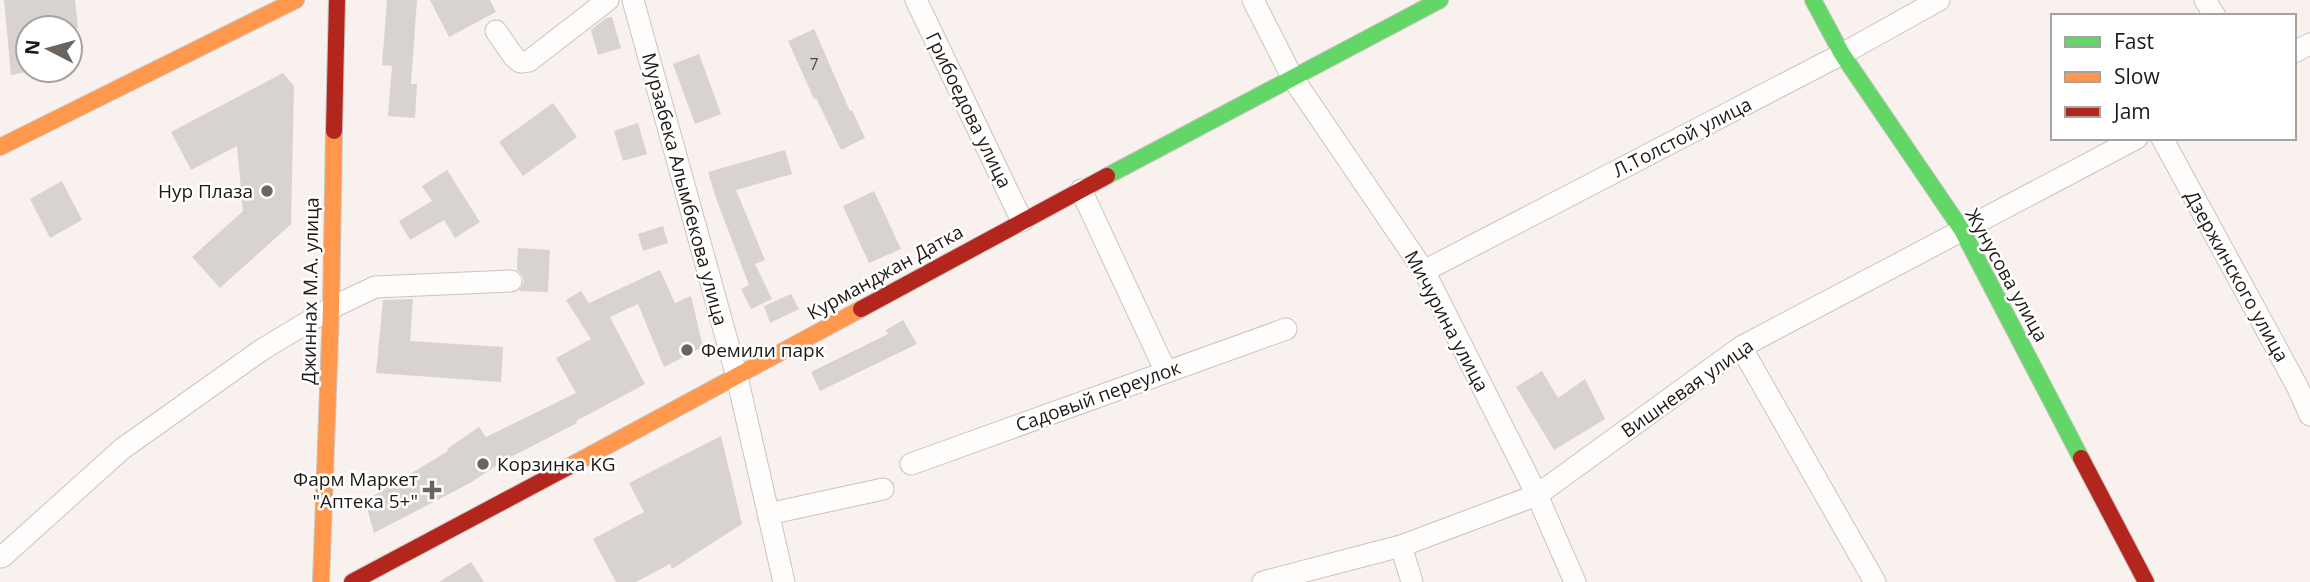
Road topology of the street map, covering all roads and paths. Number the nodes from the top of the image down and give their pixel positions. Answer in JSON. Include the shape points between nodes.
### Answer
{"nodes":[{"id":1,"x":296,"y":0,"type":"edge"},
{"id":2,"x":337,"y":0,"type":"edge"},
{"id":3,"x":608,"y":0,"type":"edge"},
{"id":4,"x":633,"y":0,"type":"edge"},
{"id":5,"x":916,"y":0,"type":"edge"},
{"id":6,"x":1253,"y":0,"type":"edge"},
{"id":7,"x":1440,"y":0,"type":"edge"},
{"id":8,"x":1813,"y":0,"type":"edge"},
{"id":9,"x":1939,"y":0,"type":"edge"},
{"id":10,"x":496,"y":31,"type":"dead end"},
{"id":11,"x":1842,"y":54,"type":"junction"},
{"id":12,"x":1292,"y":77,"type":"junction"},
{"id":13,"x":2133,"y":140,"type":"edge"},
{"id":14,"x":2163,"y":140,"type":"edge"},
{"id":15,"x":0,"y":147,"type":"edge"},
{"id":16,"x":1081,"y":190,"type":"junction"},
{"id":17,"x":1022,"y":221,"type":"junction"},
{"id":18,"x":1962,"y":230,"type":"junction"},
{"id":19,"x":1424,"y":271,"type":"junction"},
{"id":20,"x":510,"y":281,"type":"dead end"},
{"id":21,"x":331,"y":307,"type":"junction"},
{"id":22,"x":1286,"y":329,"type":"dead end"},
{"id":23,"x":1741,"y":347,"type":"junction"},
{"id":24,"x":1166,"y":372,"type":"junction"},
{"id":25,"x":737,"y":377,"type":"junction"},
{"id":26,"x":2310,"y":415,"type":"edge"},
{"id":27,"x":911,"y":464,"type":"dead end"},
{"id":28,"x":883,"y":489,"type":"dead end"},
{"id":29,"x":1537,"y":495,"type":"junction"},
{"id":30,"x":768,"y":514,"type":"junction"},
{"id":31,"x":1401,"y":546,"type":"junction"},
{"id":32,"x":2,"y":557,"type":"dead end"},
{"id":33,"x":321,"y":582,"type":"edge"},
{"id":34,"x":352,"y":582,"type":"edge"},
{"id":35,"x":784,"y":582,"type":"edge"},
{"id":36,"x":1263,"y":582,"type":"edge"},
{"id":37,"x":1412,"y":582,"type":"edge"},
{"id":38,"x":1576,"y":582,"type":"edge"},
{"id":39,"x":1875,"y":582,"type":"edge"},
{"id":40,"x":2146,"y":582,"type":"edge"}],
"edges":[{"from":1,"to":15,"type":"main road"},
{"from":2,"to":21,"type":"main road","name":"Джиннах М.А. улица"},
{"from":3,"to":10,"type":"street","via":[[529,61],[514,57]]},
{"from":4,"to":25,"type":"street","name":"Мурзабека Алымбекова улица"},
{"from":5,"to":17,"type":"street","name":"Грибоедова улица"},
{"from":6,"to":12,"type":"street","name":"Мичурина улица"},
{"from":7,"to":12,"type":"main road","name":"Курманджан Датка"},
{"from":8,"to":11,"type":"main road","name":"Жунусова улица"},
{"from":9,"to":11,"type":"street","name":"Л.Толстой улица"},
{"from":11,"to":18,"type":"main road","name":"Жунусова улица"},
{"from":11,"to":19,"type":"street","name":"Л.Толстой улица"},
{"from":12,"to":16,"type":"main road","name":"Курманджан Датка"},
{"from":12,"to":19,"type":"street","name":"Мичурина улица"},
{"from":13,"to":18,"type":"street","name":"Вишневая улица"},
{"from":14,"to":26,"type":"street","name":"Дзержинского улица"},
{"from":16,"to":17,"type":"main road","name":"Курманджан Датка"},
{"from":16,"to":24,"type":"street"},
{"from":17,"to":25,"type":"main road","name":"Курманджан Датка"},
{"from":18,"to":23,"type":"street","name":"Вишневая улица"},
{"from":18,"to":40,"type":"main road","name":"Жунусова улица"},
{"from":19,"to":29,"type":"street","name":"Мичурина улица"},
{"from":20,"to":21,"type":"street","via":[[375,287]]},
{"from":21,"to":32,"type":"street","via":[[122,449]]},
{"from":21,"to":33,"type":"main road","name":"Джиннах М.А. улица"},
{"from":22,"to":24,"type":"street","name":"Садовый переулок"},
{"from":23,"to":29,"type":"street","name":"Вишневая улица"},
{"from":23,"to":39,"type":"street"},
{"from":24,"to":27,"type":"street","name":"Садовый переулок"},
{"from":25,"to":30,"type":"street","name":"Мурзабека Алымбекова улица"},
{"from":25,"to":34,"type":"main road","name":"Курманджан Датка"},
{"from":28,"to":30,"type":"street"},
{"from":29,"to":31,"type":"street","name":"Вишневая улица"},
{"from":29,"to":38,"type":"street","name":"Мичурина улица"},
{"from":30,"to":35,"type":"street","name":"Мурзабека Алымбекова улица"},
{"from":31,"to":36,"type":"street","name":"Вишневая улица"},
{"from":31,"to":37,"type":"street"}]}
